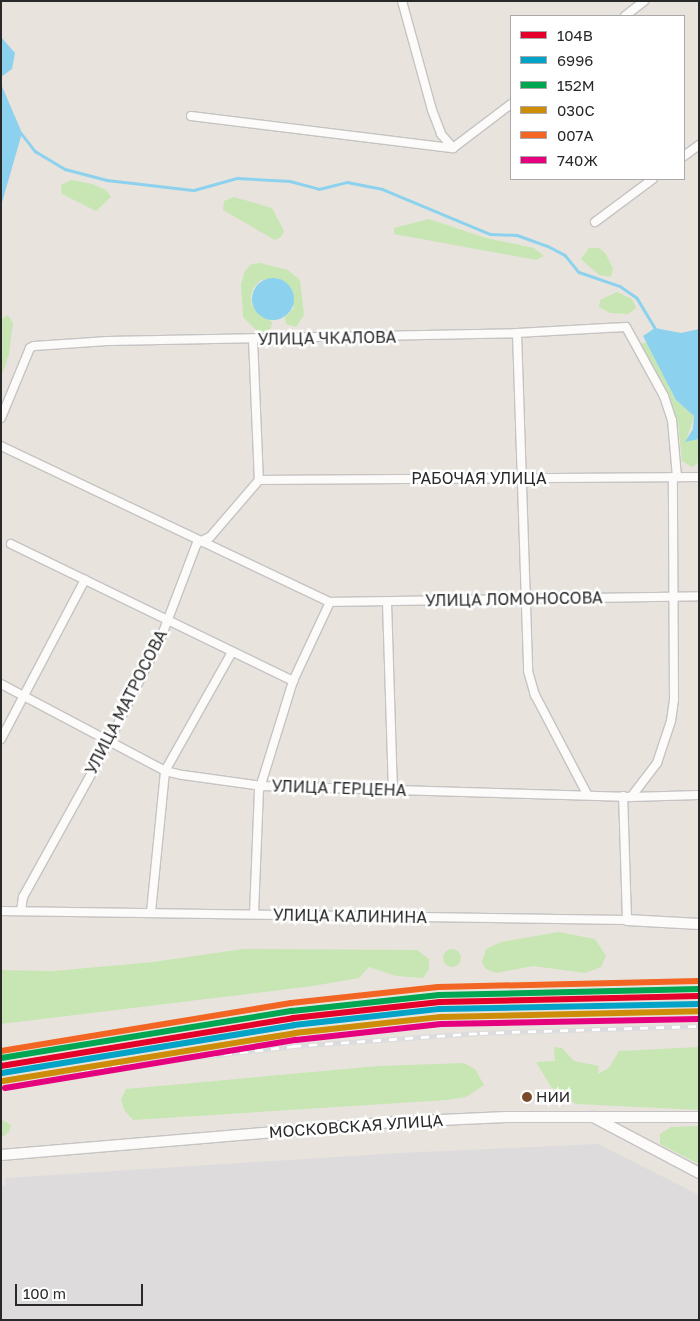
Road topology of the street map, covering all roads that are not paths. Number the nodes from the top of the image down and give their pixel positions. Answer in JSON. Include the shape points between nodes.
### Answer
{"nodes":[{"id":1,"x":402,"y":1,"type":"edge"},
{"id":2,"x":644,"y":1,"type":"edge"},
{"id":3,"x":626,"y":15,"type":"edge"},
{"id":4,"x":510,"y":105,"type":"edge"},
{"id":5,"x":191,"y":116,"type":"dead end"},
{"id":6,"x":699,"y":145,"type":"edge"},
{"id":7,"x":453,"y":148,"type":"junction"},
{"id":8,"x":685,"y":155,"type":"edge"},
{"id":9,"x":652,"y":180,"type":"edge"},
{"id":10,"x":595,"y":222,"type":"dead end"},
{"id":11,"x":517,"y":333,"type":"junction"},
{"id":12,"x":253,"y":339,"type":"junction"},
{"id":13,"x":1,"y":418,"type":"edge"},
{"id":14,"x":1,"y":446,"type":"edge"},
{"id":15,"x":675,"y":477,"type":"junction"},
{"id":16,"x":699,"y":477,"type":"edge"},
{"id":17,"x":519,"y":478,"type":"junction"},
{"id":18,"x":259,"y":480,"type":"junction"},
{"id":19,"x":204,"y":540,"type":"junction"},
{"id":20,"x":11,"y":544,"type":"dead end"},
{"id":21,"x":85,"y":580,"type":"junction"},
{"id":22,"x":699,"y":596,"type":"edge"},
{"id":23,"x":673,"y":597,"type":"junction"},
{"id":24,"x":524,"y":598,"type":"junction"},
{"id":25,"x":330,"y":602,"type":"junction"},
{"id":26,"x":387,"y":602,"type":"junction"},
{"id":27,"x":166,"y":619,"type":"junction"},
{"id":28,"x":232,"y":652,"type":"junction"},
{"id":29,"x":293,"y":681,"type":"junction"},
{"id":30,"x":1,"y":684,"type":"edge"},
{"id":31,"x":24,"y":696,"type":"junction"},
{"id":32,"x":1,"y":740,"type":"edge"},
{"id":33,"x":108,"y":742,"type":"junction"},
{"id":34,"x":165,"y":771,"type":"junction"},
{"id":35,"x":262,"y":786,"type":"junction"},
{"id":36,"x":393,"y":790,"type":"junction"},
{"id":37,"x":587,"y":794,"type":"junction"},
{"id":38,"x":699,"y":795,"type":"edge"},
{"id":39,"x":627,"y":796,"type":"junction"},
{"id":40,"x":21,"y":911,"type":"junction"},
{"id":41,"x":1,"y":912,"type":"edge"},
{"id":42,"x":150,"y":912,"type":"junction"},
{"id":43,"x":254,"y":914,"type":"junction"},
{"id":44,"x":627,"y":920,"type":"junction"},
{"id":45,"x":699,"y":924,"type":"edge"},
{"id":46,"x":593,"y":1117,"type":"junction"},
{"id":47,"x":699,"y":1118,"type":"edge"},
{"id":48,"x":1,"y":1155,"type":"edge"},
{"id":49,"x":699,"y":1173,"type":"edge"}],
"edges":[{"from":1,"to":7,"type":"street","via":[[432,110],[441,134]]},
{"from":2,"to":3,"type":"street"},
{"from":4,"to":7,"type":"street"},
{"from":5,"to":7,"type":"street"},
{"from":6,"to":8,"type":"street"},
{"from":9,"to":10,"type":"street"},
{"from":11,"to":12,"type":"street","name":"УЛИЦА ЧКАЛОВА"},
{"from":11,"to":15,"type":"street","name":"УЛИЦА ЧКАЛОВА","via":[[626,327],[664,396],[672,420]]},
{"from":11,"to":17,"type":"street"},
{"from":12,"to":13,"type":"street","name":"УЛИЦА ЧКАЛОВА","via":[[108,341],[30,348]]},
{"from":12,"to":18,"type":"street"},
{"from":14,"to":19,"type":"street"},
{"from":15,"to":16,"type":"street","name":"РАБОЧАЯ УЛИЦА"},
{"from":15,"to":17,"type":"street","name":"РАБОЧАЯ УЛИЦА"},
{"from":15,"to":23,"type":"street"},
{"from":17,"to":18,"type":"street","name":"РАБОЧАЯ УЛИЦА"},
{"from":17,"to":24,"type":"street"},
{"from":18,"to":19,"type":"street","name":"УЛИЦА МАТРОСОВА"},
{"from":19,"to":25,"type":"street"},
{"from":19,"to":27,"type":"street","name":"УЛИЦА МАТРОСОВА","via":[[197,543]]},
{"from":20,"to":21,"type":"street"},
{"from":21,"to":27,"type":"street"},
{"from":21,"to":31,"type":"street"},
{"from":22,"to":23,"type":"street","name":"УЛИЦА ЛОМОНОСОВА"},
{"from":23,"to":24,"type":"street","name":"УЛИЦА ЛОМОНОСОВА"},
{"from":23,"to":39,"type":"street","via":[[674,699],[671,721],[657,762],[642,786]]},
{"from":24,"to":26,"type":"street","name":"УЛИЦА ЛОМОНОСОВА"},
{"from":24,"to":37,"type":"street","via":[[530,682]]},
{"from":25,"to":26,"type":"street","name":"УЛИЦА ЛОМОНОСОВА"},
{"from":25,"to":29,"type":"street"},
{"from":26,"to":36,"type":"street"},
{"from":27,"to":28,"type":"street"},
{"from":27,"to":33,"type":"street","name":"УЛИЦА МАТРОСОВА","via":[[162,635]]},
{"from":28,"to":29,"type":"street"},
{"from":28,"to":34,"type":"street"},
{"from":29,"to":35,"type":"street"},
{"from":30,"to":31,"type":"street","name":"УЛИЦА ГЕРЦЕНА"},
{"from":31,"to":32,"type":"street"},
{"from":31,"to":33,"type":"street","name":"УЛИЦА ГЕРЦЕНА"},
{"from":33,"to":34,"type":"street","name":"УЛИЦА ГЕРЦЕНА"},
{"from":33,"to":40,"type":"street","name":"УЛИЦА МАТРОСОВА","via":[[23,897]]},
{"from":34,"to":35,"type":"street","name":"УЛИЦА ГЕРЦЕНА"},
{"from":34,"to":42,"type":"street"},
{"from":35,"to":36,"type":"street","name":"УЛИЦА ГЕРЦЕНА"},
{"from":35,"to":43,"type":"street","via":[[257,799]]},
{"from":36,"to":37,"type":"street","name":"УЛИЦА ГЕРЦЕНА"},
{"from":37,"to":39,"type":"street","name":"УЛИЦА ГЕРЦЕНА"},
{"from":38,"to":39,"type":"street","name":"УЛИЦА ГЕРЦЕНА"},
{"from":39,"to":44,"type":"street"},
{"from":40,"to":41,"type":"street","name":"УЛИЦА КАЛИНИНА"},
{"from":40,"to":42,"type":"street","name":"УЛИЦА КАЛИНИНА"},
{"from":42,"to":43,"type":"street","name":"УЛИЦА КАЛИНИНА"},
{"from":43,"to":44,"type":"street","name":"УЛИЦА КАЛИНИНА"},
{"from":44,"to":45,"type":"street","name":"УЛИЦА КАЛИНИНА"},
{"from":46,"to":47,"type":"street"},
{"from":46,"to":48,"type":"street","name":"МОСКОВСКАЯ УЛИЦА","via":[[397,1122]]},
{"from":46,"to":49,"type":"street","name":"МОСКОВСКАЯ УЛИЦА"}]}
